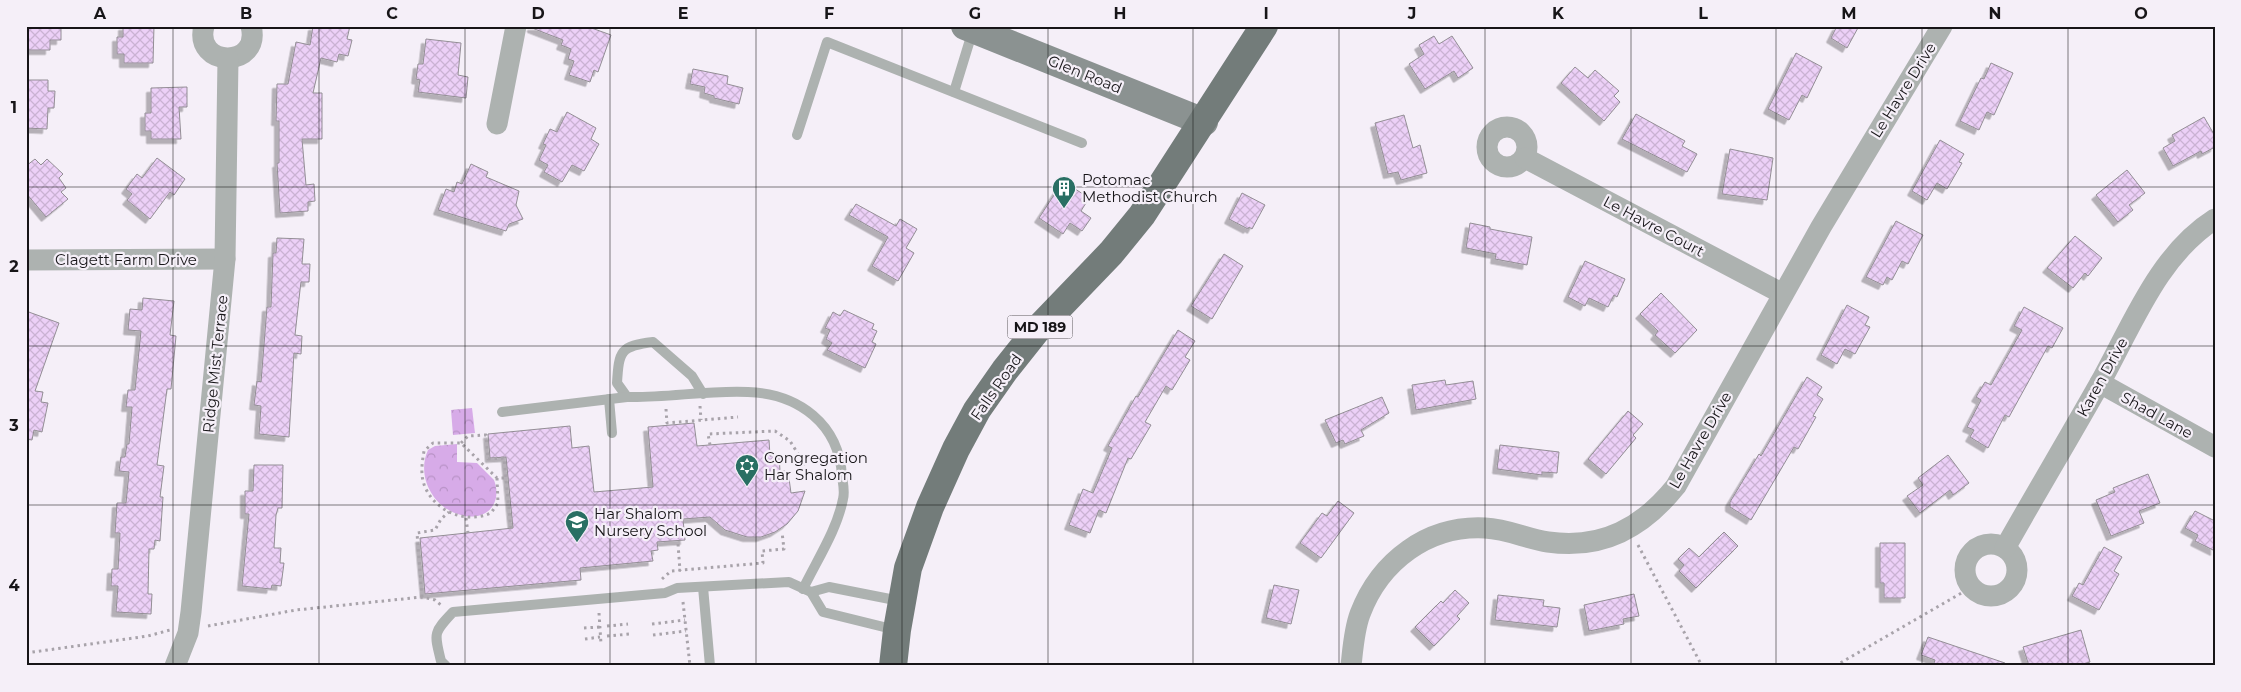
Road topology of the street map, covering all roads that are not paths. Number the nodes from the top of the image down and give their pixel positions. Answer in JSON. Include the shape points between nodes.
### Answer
{"nodes":[{"id":1,"x":204,"y":26,"type":"edge"},
{"id":2,"x":251,"y":26,"type":"edge"},
{"id":3,"x":516,"y":26,"type":"edge"},
{"id":4,"x":1264,"y":26,"type":"edge"},
{"id":5,"x":1942,"y":26,"type":"edge"},
{"id":6,"x":971,"y":27,"type":"edge"},
{"id":7,"x":228,"y":59,"type":"junction"},
{"id":8,"x":954,"y":92,"type":"junction"},
{"id":9,"x":1204,"y":122,"type":"junction"},
{"id":10,"x":497,"y":124,"type":"dead end"},
{"id":11,"x":797,"y":135,"type":"dead end"},
{"id":12,"x":1082,"y":143,"type":"dead end"},
{"id":13,"x":1524,"y":158,"type":"dead end"},
{"id":14,"x":2215,"y":219,"type":"edge"},
{"id":15,"x":225,"y":259,"type":"junction"},
{"id":16,"x":26,"y":260,"type":"edge"},
{"id":17,"x":1783,"y":294,"type":"junction"},
{"id":18,"x":2100,"y":383,"type":"junction"},
{"id":19,"x":702,"y":394,"type":"junction"},
{"id":20,"x":627,"y":397,"type":"junction"},
{"id":21,"x":609,"y":399,"type":"junction"},
{"id":22,"x":502,"y":412,"type":"dead end"},
{"id":23,"x":612,"y":433,"type":"dead end"},
{"id":24,"x":2215,"y":447,"type":"edge"},
{"id":25,"x":2004,"y":548,"type":"junction"},
{"id":26,"x":703,"y":587,"type":"junction"},
{"id":27,"x":807,"y":590,"type":"junction"},
{"id":28,"x":902,"y":601,"type":"junction"},
{"id":29,"x":897,"y":630,"type":"junction"},
{"id":30,"x":175,"y":666,"type":"edge"},
{"id":31,"x":446,"y":666,"type":"edge"},
{"id":32,"x":710,"y":666,"type":"edge"},
{"id":33,"x":893,"y":666,"type":"edge"},
{"id":34,"x":1351,"y":666,"type":"edge"}],
"edges":[{"from":1,"to":7,"type":"street","via":[[203,40],[208,50],[217,57]]},
{"from":2,"to":7,"type":"street","via":[[252,39],[248,49]]},
{"from":3,"to":10,"type":"street"},
{"from":4,"to":9,"type":"main road","name":"Falls Road","number":"MD 189"},
{"from":5,"to":17,"type":"street","name":"Le Havre Drive"},
{"from":6,"to":8,"type":"lane"},
{"from":6,"to":9,"type":"main road","name":"Glen Road"},
{"from":7,"to":15,"type":"street","name":"Ridge Mist Terrace"},
{"from":8,"to":11,"type":"lane","via":[[828,42]]},
{"from":8,"to":12,"type":"lane"},
{"from":9,"to":28,"type":"main road","name":"Falls Road","number":"MD 189","via":[[1142,215],[1111,253],[1036,331],[978,410],[930,507],[908,568]]},
{"from":13,"to":17,"type":"street","name":"Le Havre Court"},
{"from":14,"to":18,"type":"street","name":"Karen Drive","via":[[2189,240],[2166,267],[2146,297]]},
{"from":15,"to":16,"type":"street","name":"Clagett Farm Drive"},
{"from":15,"to":30,"type":"street","name":"Ridge Mist Terrace","via":[[191,612],[188,633]]},
{"from":17,"to":34,"type":"street","name":"Le Havre Drive","via":[[1676,486],[1651,513],[1629,529],[1600,540],[1547,542],[1505,530],[1484,528],[1460,530],[1422,541],[1395,559],[1376,582],[1360,614]]},
{"from":18,"to":24,"type":"street","name":"Shad Lane"},
{"from":18,"to":25,"type":"street","name":"Karen Drive"},
{"from":19,"to":20,"type":"lane"},
{"from":19,"to":20,"type":"lane","via":[[692,376],[653,342],[632,344],[619,358],[617,383]]},
{"from":19,"to":27,"type":"lane","via":[[749,392],[786,398],[813,413],[830,436],[841,461],[844,498]]},
{"from":20,"to":21,"type":"lane"},
{"from":21,"to":22,"type":"lane"},
{"from":21,"to":23,"type":"lane"},
{"from":25,"to":25,"type":"street","via":[[2015,560],[2017,576],[2014,583],[2002,594],[1994,596],[1978,592],[1972,587],[1966,572],[1966,564],[1974,550],[1989,544]]},
{"from":26,"to":27,"type":"lane","via":[[789,582]]},
{"from":26,"to":31,"type":"lane","via":[[453,612],[438,628],[436,641],[441,662]]},
{"from":26,"to":32,"type":"lane"},
{"from":27,"to":28,"type":"lane","via":[[829,587]]},
{"from":27,"to":29,"type":"lane","via":[[823,612]]},
{"from":28,"to":29,"type":"main road","name":"Falls Road","number":"MD 189"},
{"from":29,"to":33,"type":"main road","name":"Falls Road","number":"MD 189"}]}
